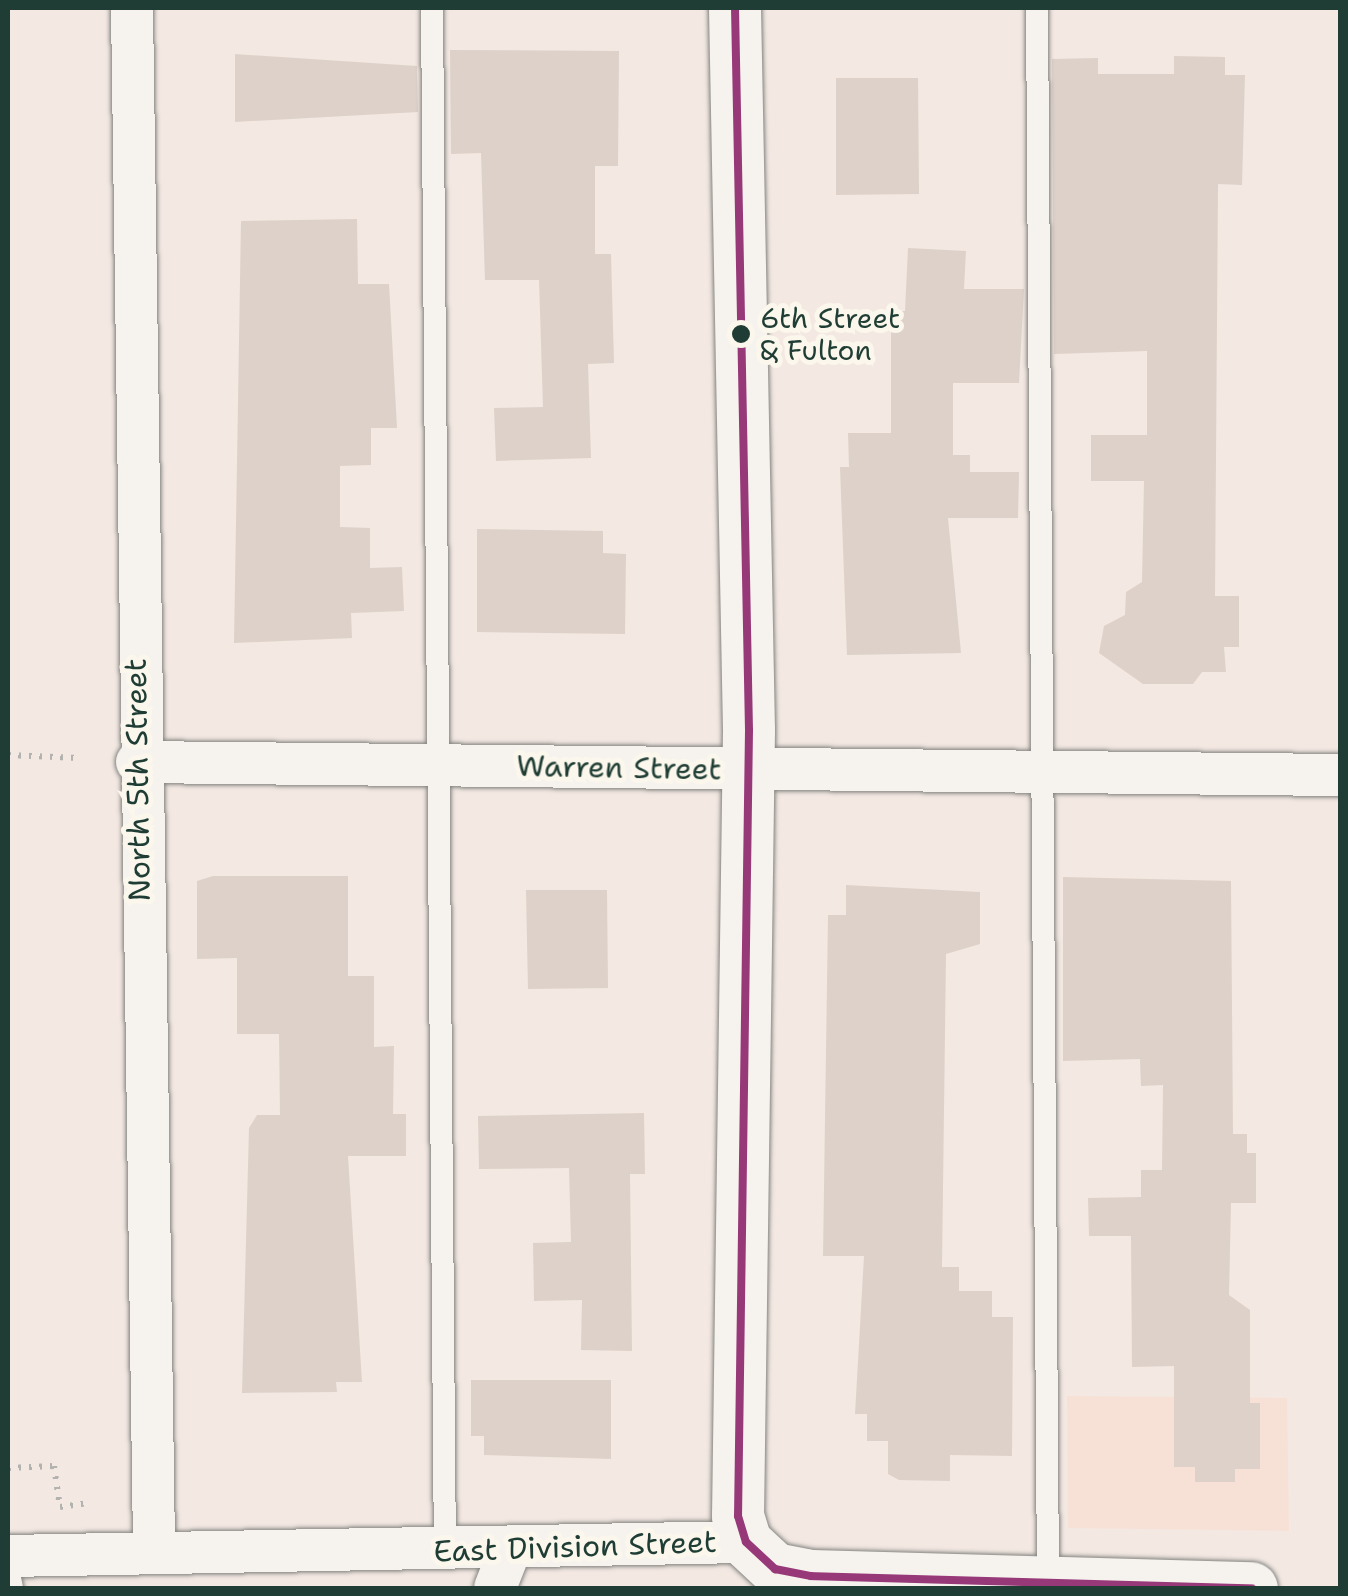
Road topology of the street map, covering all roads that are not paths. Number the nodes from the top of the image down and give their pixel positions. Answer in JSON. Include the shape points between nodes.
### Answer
{"nodes":[{"id":1,"x":132,"y":8,"type":"edge"},
{"id":2,"x":432,"y":8,"type":"edge"},
{"id":3,"x":735,"y":8,"type":"edge"},
{"id":4,"x":1037,"y":8,"type":"edge"},
{"id":5,"x":136,"y":762,"type":"junction"},
{"id":6,"x":440,"y":766,"type":"junction"},
{"id":7,"x":749,"y":770,"type":"junction"},
{"id":8,"x":1048,"y":772,"type":"junction"},
{"id":9,"x":1340,"y":775,"type":"edge"},
{"id":10,"x":746,"y":1542,"type":"junction"},
{"id":11,"x":444,"y":1551,"type":"junction"},
{"id":12,"x":154,"y":1553,"type":"junction"},
{"id":13,"x":8,"y":1556,"type":"edge"},
{"id":14,"x":8,"y":1569,"type":"edge"},
{"id":15,"x":502,"y":1569,"type":"edge"},
{"id":16,"x":1048,"y":1585,"type":"edge"},
{"id":17,"x":12,"y":1588,"type":"edge"},
{"id":18,"x":1252,"y":1588,"type":"edge"}],
"edges":[{"from":1,"to":5,"type":"street","name":"North 5th Street"},
{"from":2,"to":6,"type":"lane"},
{"from":3,"to":7,"type":"street"},
{"from":4,"to":8,"type":"lane"},
{"from":5,"to":6,"type":"street","name":"Warren Street"},
{"from":5,"to":12,"type":"street","name":"North 5th Street"},
{"from":6,"to":7,"type":"street","name":"Warren Street"},
{"from":6,"to":11,"type":"lane"},
{"from":7,"to":8,"type":"street","name":"Warren Street"},
{"from":7,"to":10,"type":"street","via":[[738,1516]]},
{"from":8,"to":9,"type":"street","name":"Warren Street"},
{"from":8,"to":16,"type":"lane"},
{"from":10,"to":15,"type":"street","name":"East Division Street"},
{"from":10,"to":16,"type":"street","name":"East Division Street","via":[[776,1570],[811,1576]]},
{"from":11,"to":12,"type":"street","name":"East Division Street"},
{"from":11,"to":15,"type":"street","name":"East Division Street"},
{"from":12,"to":13,"type":"street","name":"East Division Street"},
{"from":14,"to":17,"type":"lane"},
{"from":16,"to":18,"type":"street","name":"East Division Street"}]}
